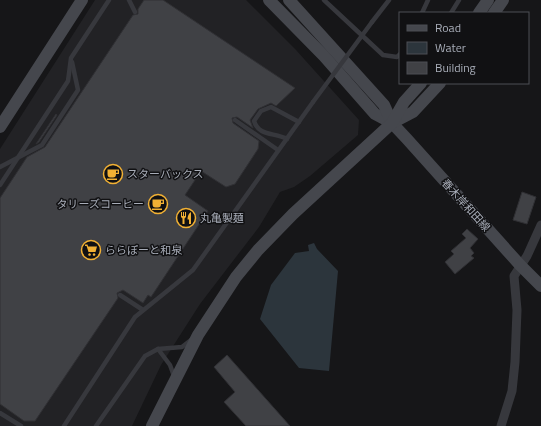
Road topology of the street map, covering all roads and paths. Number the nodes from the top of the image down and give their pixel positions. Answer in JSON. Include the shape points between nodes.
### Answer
{"nodes":[{"id":1,"x":82,"y":0,"type":"edge"},
{"id":2,"x":109,"y":0,"type":"edge"},
{"id":3,"x":129,"y":0,"type":"edge"},
{"id":4,"x":269,"y":0,"type":"edge"},
{"id":5,"x":289,"y":0,"type":"edge"},
{"id":6,"x":324,"y":0,"type":"edge"},
{"id":7,"x":389,"y":0,"type":"edge"},
{"id":8,"x":428,"y":0,"type":"edge"},
{"id":9,"x":459,"y":0,"type":"edge"},
{"id":10,"x":488,"y":0,"type":"edge"},
{"id":11,"x":503,"y":0,"type":"edge"},
{"id":12,"x":135,"y":12,"type":"dead end"},
{"id":13,"x":422,"y":12,"type":"edge"},
{"id":14,"x":452,"y":12,"type":"edge"},
{"id":15,"x":480,"y":12,"type":"edge"},
{"id":16,"x":495,"y":12,"type":"edge"},
{"id":17,"x":399,"y":55,"type":"edge"},
{"id":18,"x":71,"y":58,"type":"junction"},
{"id":19,"x":420,"y":84,"type":"edge"},
{"id":20,"x":439,"y":84,"type":"edge"},
{"id":21,"x":235,"y":120,"type":"dead end"},
{"id":22,"x":299,"y":122,"type":"junction"},
{"id":23,"x":392,"y":123,"type":"junction"},
{"id":24,"x":0,"y":127,"type":"edge"},
{"id":25,"x":287,"y":139,"type":"junction"},
{"id":26,"x":278,"y":150,"type":"junction"},
{"id":27,"x":0,"y":166,"type":"edge"},
{"id":28,"x":0,"y":185,"type":"edge"},
{"id":29,"x":541,"y":224,"type":"edge"},
{"id":30,"x":520,"y":265,"type":"junction"},
{"id":31,"x":541,"y":286,"type":"edge"},
{"id":32,"x":120,"y":295,"type":"dead end"},
{"id":33,"x":143,"y":310,"type":"junction"},
{"id":34,"x":198,"y":335,"type":"junction"},
{"id":35,"x":158,"y":349,"type":"junction"},
{"id":36,"x":175,"y":378,"type":"junction"},
{"id":37,"x":0,"y":413,"type":"edge"},
{"id":38,"x":21,"y":426,"type":"edge"},
{"id":39,"x":64,"y":426,"type":"edge"},
{"id":40,"x":96,"y":426,"type":"edge"},
{"id":41,"x":152,"y":426,"type":"edge"},
{"id":42,"x":502,"y":426,"type":"edge"}],
"edges":[{"from":1,"to":24,"type":"street"},
{"from":2,"to":18,"type":"lane"},
{"from":3,"to":12,"type":"lane"},
{"from":4,"to":23,"type":"street","name":"春木岸和田線","via":[[324,56],[375,114]]},
{"from":5,"to":23,"type":"street","name":"春木岸和田線","via":[[384,105]]},
{"from":6,"to":17,"type":"lane","via":[[383,55]]},
{"from":7,"to":22,"type":"lane","bridge":true},
{"from":8,"to":13,"type":"lane"},
{"from":9,"to":14,"type":"lane"},
{"from":10,"to":15,"type":"street"},
{"from":11,"to":16,"type":"street"},
{"from":18,"to":27,"type":"lane","via":[[78,90],[42,145]]},
{"from":18,"to":28,"type":"lane","via":[[68,81]]},
{"from":19,"to":23,"type":"street","via":[[404,102]]},
{"from":20,"to":23,"type":"street","via":[[413,112]]},
{"from":21,"to":26,"type":"lane"},
{"from":22,"to":25,"type":"lane"},
{"from":22,"to":25,"type":"lane","via":[[271,107],[261,111],[254,122],[256,128],[264,133],[280,134]]},
{"from":23,"to":30,"type":"street","name":"春木岸和田線"},
{"from":23,"to":34,"type":"street","via":[[293,214],[258,250],[236,277]]},
{"from":25,"to":26,"type":"lane"},
{"from":26,"to":33,"type":"lane","via":[[193,270]]},
{"from":29,"to":30,"type":"street","via":[[527,256]]},
{"from":30,"to":31,"type":"street","name":"春木岸和田線"},
{"from":30,"to":42,"type":"street","via":[[514,276],[517,310],[512,391]]},
{"from":32,"to":33,"type":"lane"},
{"from":33,"to":39,"type":"lane","via":[[135,317]]},
{"from":34,"to":35,"type":"lane","via":[[182,348]]},
{"from":34,"to":36,"type":"street"},
{"from":35,"to":36,"type":"lane","via":[[170,365]]},
{"from":35,"to":40,"type":"lane","via":[[145,356]]},
{"from":36,"to":41,"type":"street"},
{"from":37,"to":38,"type":"lane"}]}
